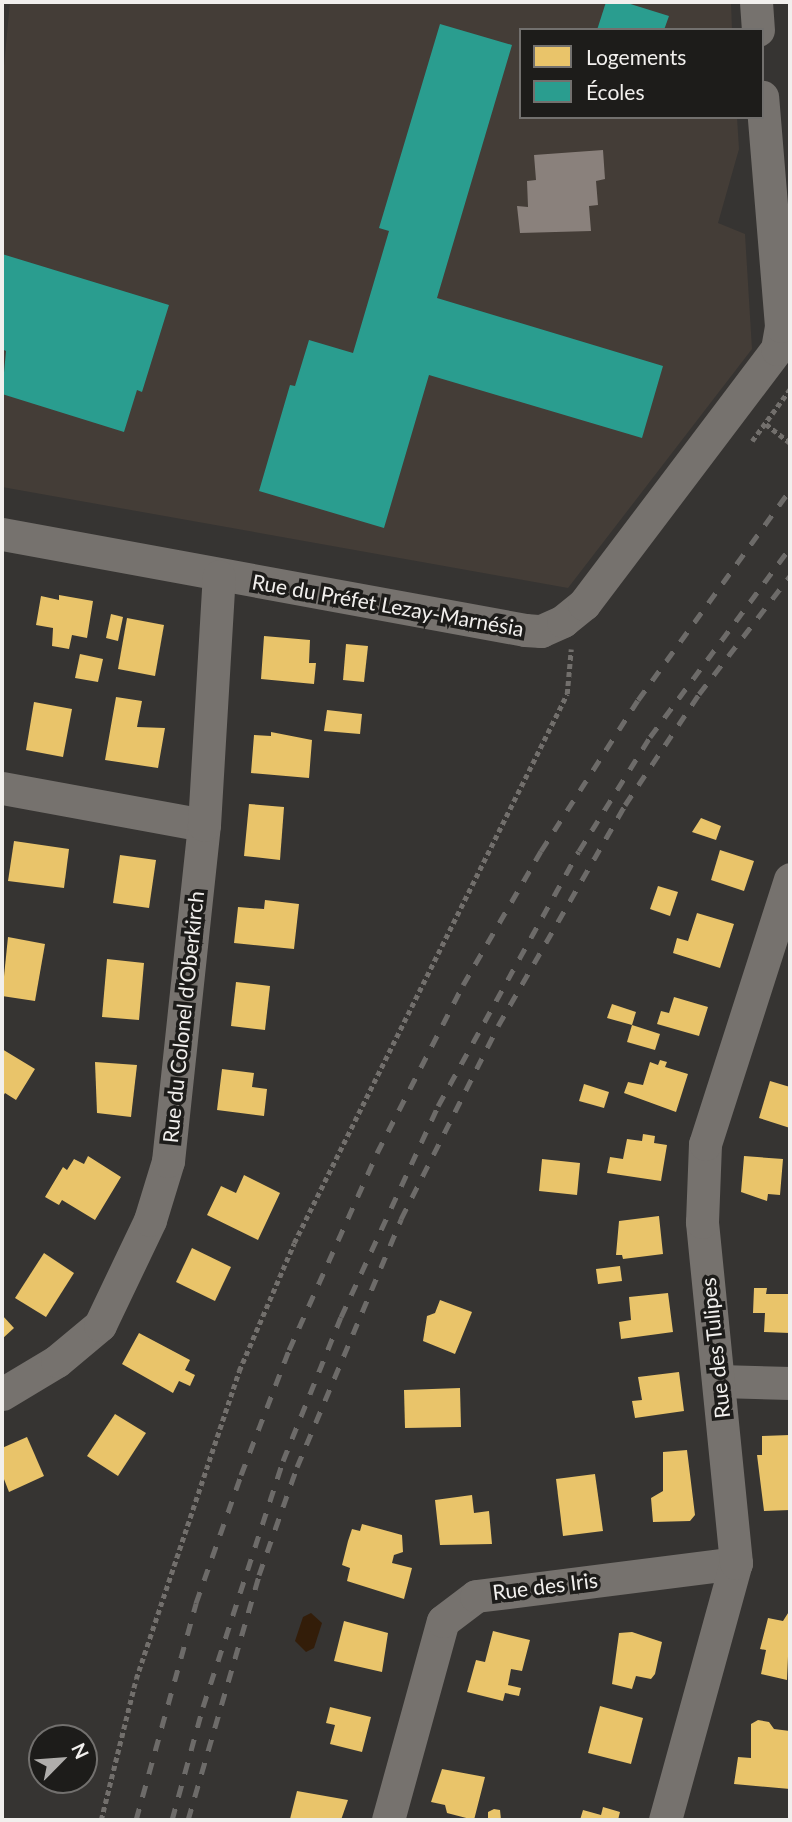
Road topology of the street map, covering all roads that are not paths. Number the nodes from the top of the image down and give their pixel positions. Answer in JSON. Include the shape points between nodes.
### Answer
{"nodes":[{"id":1,"x":756,"y":2,"type":"edge"},
{"id":2,"x":758,"y":28,"type":"edge"},
{"id":3,"x":764,"y":116,"type":"edge"},
{"id":4,"x":785,"y":314,"type":"edge"},
{"id":5,"x":2,"y":534,"type":"edge"},
{"id":6,"x":219,"y":576,"type":"junction"},
{"id":7,"x":2,"y":788,"type":"edge"},
{"id":8,"x":204,"y":825,"type":"junction"},
{"id":9,"x":790,"y":879,"type":"edge"},
{"id":10,"x":719,"y":1381,"type":"junction"},
{"id":11,"x":790,"y":1383,"type":"edge"},
{"id":12,"x":2,"y":1394,"type":"edge"},
{"id":13,"x":736,"y":1563,"type":"junction"},
{"id":14,"x":388,"y":1820,"type":"edge"},
{"id":15,"x":666,"y":1820,"type":"edge"}],
"edges":[{"from":1,"to":2,"type":"street"},
{"from":3,"to":4,"type":"street","name":"Rue du Préfet Lezay-Marnésia"},
{"from":4,"to":6,"type":"street","name":"Rue du Préfet Lezay-Marnésia","via":[[771,360],[584,604],[563,621],[541,631],[524,630]]},
{"from":5,"to":6,"type":"street","name":"Rue du Préfet Lezay-Marnésia"},
{"from":6,"to":8,"type":"street","name":"Rue du Colonel d'Oberkirch"},
{"from":7,"to":8,"type":"street"},
{"from":8,"to":12,"type":"street","name":"Rue du Colonel d'Oberkirch","via":[[168,1161],[150,1220],[100,1325],[57,1361]]},
{"from":9,"to":10,"type":"street","name":"Rue des Tulipes","via":[[705,1144],[702,1222]]},
{"from":10,"to":11,"type":"street"},
{"from":10,"to":13,"type":"street","name":"Rue des Tulipes"},
{"from":13,"to":14,"type":"street","name":"Rue des Iris","via":[[476,1596],[443,1621]]},
{"from":13,"to":15,"type":"street","name":"Rue des Tulipes"}]}
